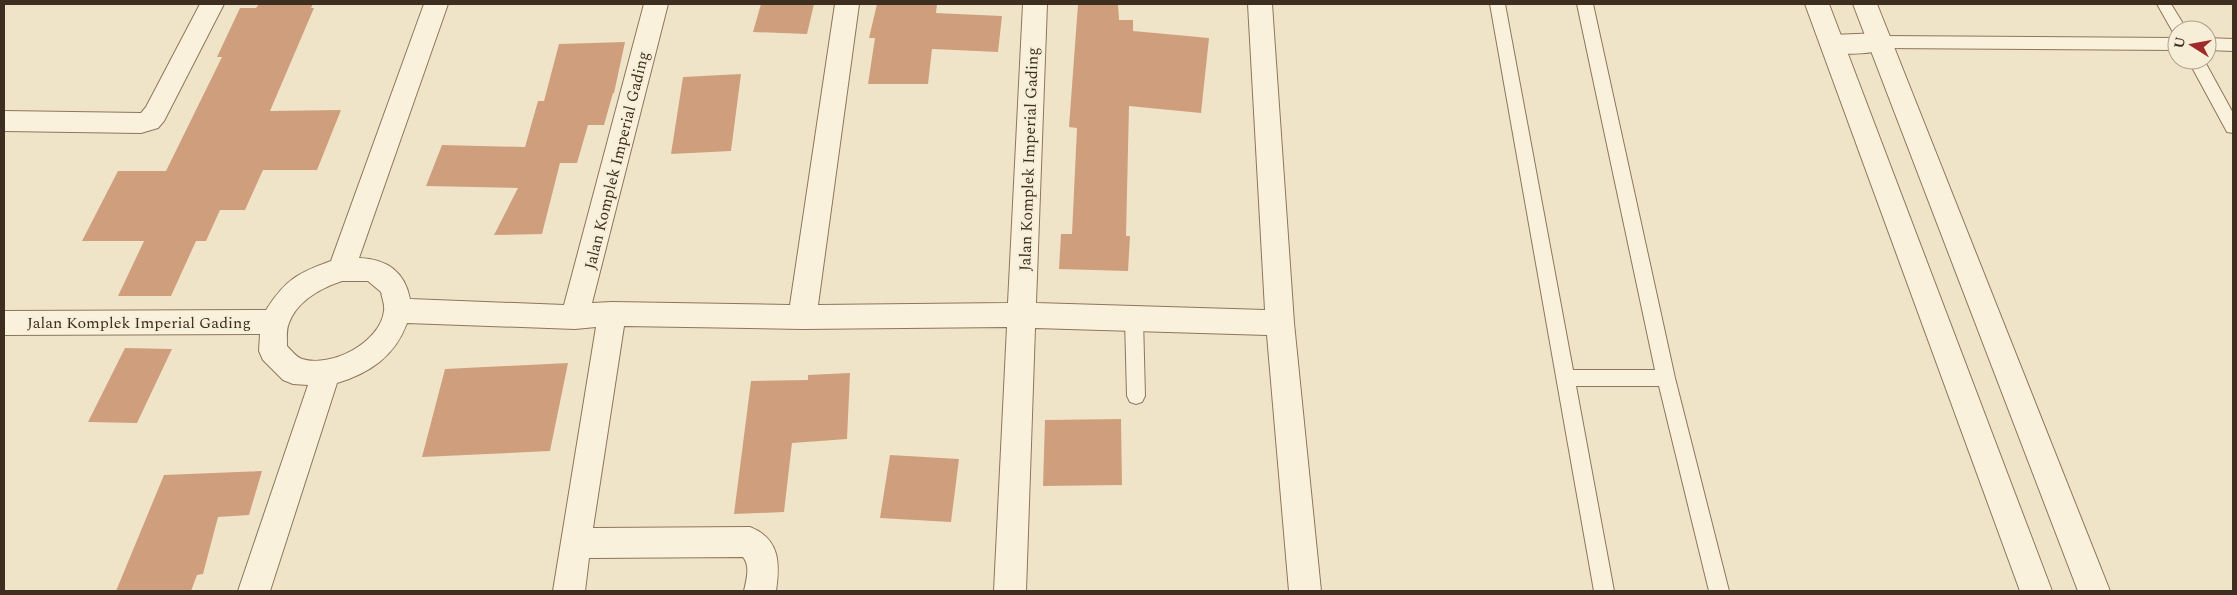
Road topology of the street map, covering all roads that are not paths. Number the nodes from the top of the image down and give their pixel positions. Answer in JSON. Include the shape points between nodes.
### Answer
{"nodes":[{"id":1,"x":212,"y":4,"type":"edge"},
{"id":2,"x":436,"y":4,"type":"edge"},
{"id":3,"x":656,"y":4,"type":"edge"},
{"id":4,"x":848,"y":4,"type":"edge"},
{"id":5,"x":1035,"y":4,"type":"edge"},
{"id":6,"x":1260,"y":4,"type":"edge"},
{"id":7,"x":1497,"y":4,"type":"edge"},
{"id":8,"x":1585,"y":4,"type":"edge"},
{"id":9,"x":1816,"y":4,"type":"edge"},
{"id":10,"x":1865,"y":4,"type":"edge"},
{"id":11,"x":2164,"y":4,"type":"edge"},
{"id":12,"x":2173,"y":20,"type":"edge"},
{"id":13,"x":1881,"y":42,"type":"junction"},
{"id":14,"x":1832,"y":44,"type":"junction"},
{"id":15,"x":2167,"y":44,"type":"edge"},
{"id":16,"x":2217,"y":44,"type":"edge"},
{"id":17,"x":2233,"y":45,"type":"edge"},
{"id":18,"x":2202,"y":70,"type":"edge"},
{"id":19,"x":4,"y":121,"type":"edge"},
{"id":20,"x":2233,"y":127,"type":"edge"},
{"id":21,"x":342,"y":269,"type":"junction"},
{"id":22,"x":398,"y":311,"type":"junction"},
{"id":23,"x":612,"y":314,"type":"junction"},
{"id":24,"x":1022,"y":315,"type":"junction"},
{"id":25,"x":576,"y":317,"type":"junction"},
{"id":26,"x":802,"y":317,"type":"junction"},
{"id":27,"x":1134,"y":319,"type":"junction"},
{"id":28,"x":274,"y":322,"type":"junction"},
{"id":29,"x":4,"y":323,"type":"edge"},
{"id":30,"x":1280,"y":323,"type":"junction"},
{"id":31,"x":326,"y":374,"type":"junction"},
{"id":32,"x":1564,"y":378,"type":"junction"},
{"id":33,"x":1666,"y":378,"type":"junction"},
{"id":34,"x":1136,"y":396,"type":"dead end"},
{"id":35,"x":575,"y":543,"type":"junction"},
{"id":36,"x":254,"y":591,"type":"edge"},
{"id":37,"x":569,"y":591,"type":"edge"},
{"id":38,"x":760,"y":591,"type":"edge"},
{"id":39,"x":1010,"y":591,"type":"edge"},
{"id":40,"x":1306,"y":591,"type":"edge"},
{"id":41,"x":1604,"y":591,"type":"edge"},
{"id":42,"x":1720,"y":591,"type":"edge"},
{"id":43,"x":2036,"y":591,"type":"edge"},
{"id":44,"x":2094,"y":591,"type":"edge"}],
"edges":[{"from":1,"to":19,"type":"street","via":[[149,121]]},
{"from":2,"to":21,"type":"street"},
{"from":3,"to":25,"type":"street","name":"Jalan Komplek Imperial Gading"},
{"from":4,"to":26,"type":"street"},
{"from":5,"to":24,"type":"street","name":"Jalan Komplek Imperial Gading"},
{"from":6,"to":30,"type":"street"},
{"from":7,"to":32,"type":"lane"},
{"from":8,"to":33,"type":"lane"},
{"from":9,"to":14,"type":"street"},
{"from":10,"to":13,"type":"street"},
{"from":11,"to":12,"type":"lane"},
{"from":13,"to":14,"type":"street"},
{"from":13,"to":15,"type":"lane"},
{"from":13,"to":44,"type":"street"},
{"from":14,"to":43,"type":"street"},
{"from":16,"to":17,"type":"lane"},
{"from":18,"to":20,"type":"lane"},
{"from":21,"to":22,"type":"street","via":[[373,270],[394,286]]},
{"from":21,"to":28,"type":"street","via":[[308,283],[289,298]]},
{"from":22,"to":25,"type":"street"},
{"from":22,"to":31,"type":"street","via":[[390,332],[374,351],[352,366]]},
{"from":23,"to":25,"type":"street"},
{"from":23,"to":26,"type":"street"},
{"from":23,"to":35,"type":"street"},
{"from":24,"to":26,"type":"street"},
{"from":24,"to":27,"type":"street"},
{"from":24,"to":39,"type":"street","name":"Jalan Komplek Imperial Gading"},
{"from":27,"to":30,"type":"street"},
{"from":27,"to":34,"type":"lane"},
{"from":28,"to":29,"type":"street","name":"Jalan Komplek Imperial Gading"},
{"from":28,"to":31,"type":"street","via":[[273,351],[292,371]]},
{"from":30,"to":40,"type":"street"},
{"from":31,"to":36,"type":"street"},
{"from":32,"to":33,"type":"lane"},
{"from":32,"to":41,"type":"lane"},
{"from":33,"to":42,"type":"lane"},
{"from":35,"to":37,"type":"street"},
{"from":35,"to":38,"type":"street","via":[[750,542],[761,554]]}]}
